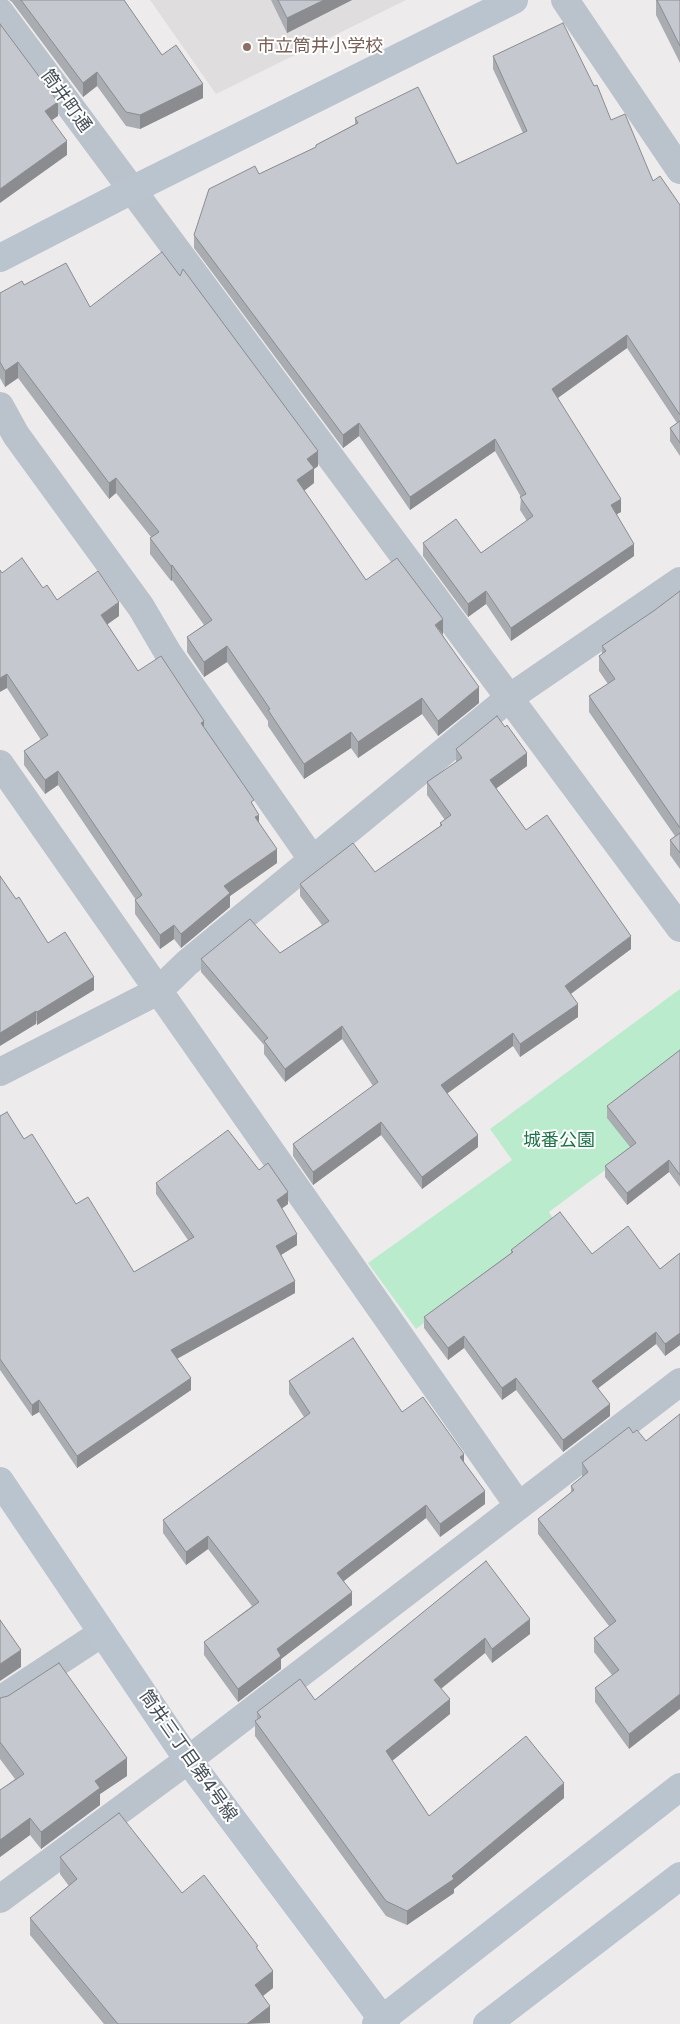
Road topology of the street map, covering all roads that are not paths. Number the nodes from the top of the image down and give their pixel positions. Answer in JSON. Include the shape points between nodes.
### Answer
{"nodes":[{"id":1,"x":514,"y":0,"type":"edge"},
{"id":2,"x":565,"y":0,"type":"edge"},
{"id":3,"x":0,"y":12,"type":"edge"},
{"id":4,"x":680,"y":170,"type":"edge"},
{"id":5,"x":132,"y":190,"type":"junction"},
{"id":6,"x":0,"y":258,"type":"edge"},
{"id":7,"x":0,"y":406,"type":"edge"},
{"id":8,"x":680,"y":581,"type":"edge"},
{"id":9,"x":509,"y":698,"type":"junction"},
{"id":10,"x":0,"y":764,"type":"edge"},
{"id":11,"x":312,"y":859,"type":"junction"},
{"id":12,"x":680,"y":928,"type":"edge"},
{"id":13,"x":158,"y":990,"type":"junction"},
{"id":14,"x":0,"y":1072,"type":"edge"},
{"id":15,"x":680,"y":1382,"type":"edge"},
{"id":16,"x":0,"y":1481,"type":"edge"},
{"id":17,"x":518,"y":1505,"type":"junction"},
{"id":18,"x":102,"y":1633,"type":"junction"},
{"id":19,"x":0,"y":1700,"type":"edge"},
{"id":20,"x":188,"y":1760,"type":"junction"},
{"id":21,"x":680,"y":1787,"type":"edge"},
{"id":22,"x":680,"y":1876,"type":"edge"},
{"id":23,"x":0,"y":1899,"type":"edge"},
{"id":24,"x":381,"y":2022,"type":"edge"},
{"id":25,"x":487,"y":2024,"type":"edge"}],
"edges":[{"from":1,"to":5,"type":"street"},
{"from":2,"to":4,"type":"street"},
{"from":3,"to":5,"type":"street","name":"筒井町通"},
{"from":5,"to":6,"type":"street"},
{"from":5,"to":9,"type":"street","name":"筒井町通"},
{"from":7,"to":11,"type":"street","via":[[16,435],[141,606],[168,653]]},
{"from":8,"to":9,"type":"street"},
{"from":9,"to":11,"type":"street"},
{"from":9,"to":12,"type":"street","name":"筒井町通"},
{"from":10,"to":13,"type":"street"},
{"from":11,"to":13,"type":"street"},
{"from":13,"to":14,"type":"street"},
{"from":13,"to":17,"type":"street"},
{"from":15,"to":17,"type":"street"},
{"from":16,"to":18,"type":"street","name":"筒井三丁目第4号線"},
{"from":17,"to":20,"type":"street"},
{"from":18,"to":19,"type":"street"},
{"from":18,"to":20,"type":"street","name":"筒井三丁目第4号線"},
{"from":20,"to":23,"type":"street"},
{"from":20,"to":24,"type":"street","name":"筒井三丁目第4号線"},
{"from":21,"to":24,"type":"street"},
{"from":22,"to":25,"type":"street"}]}
